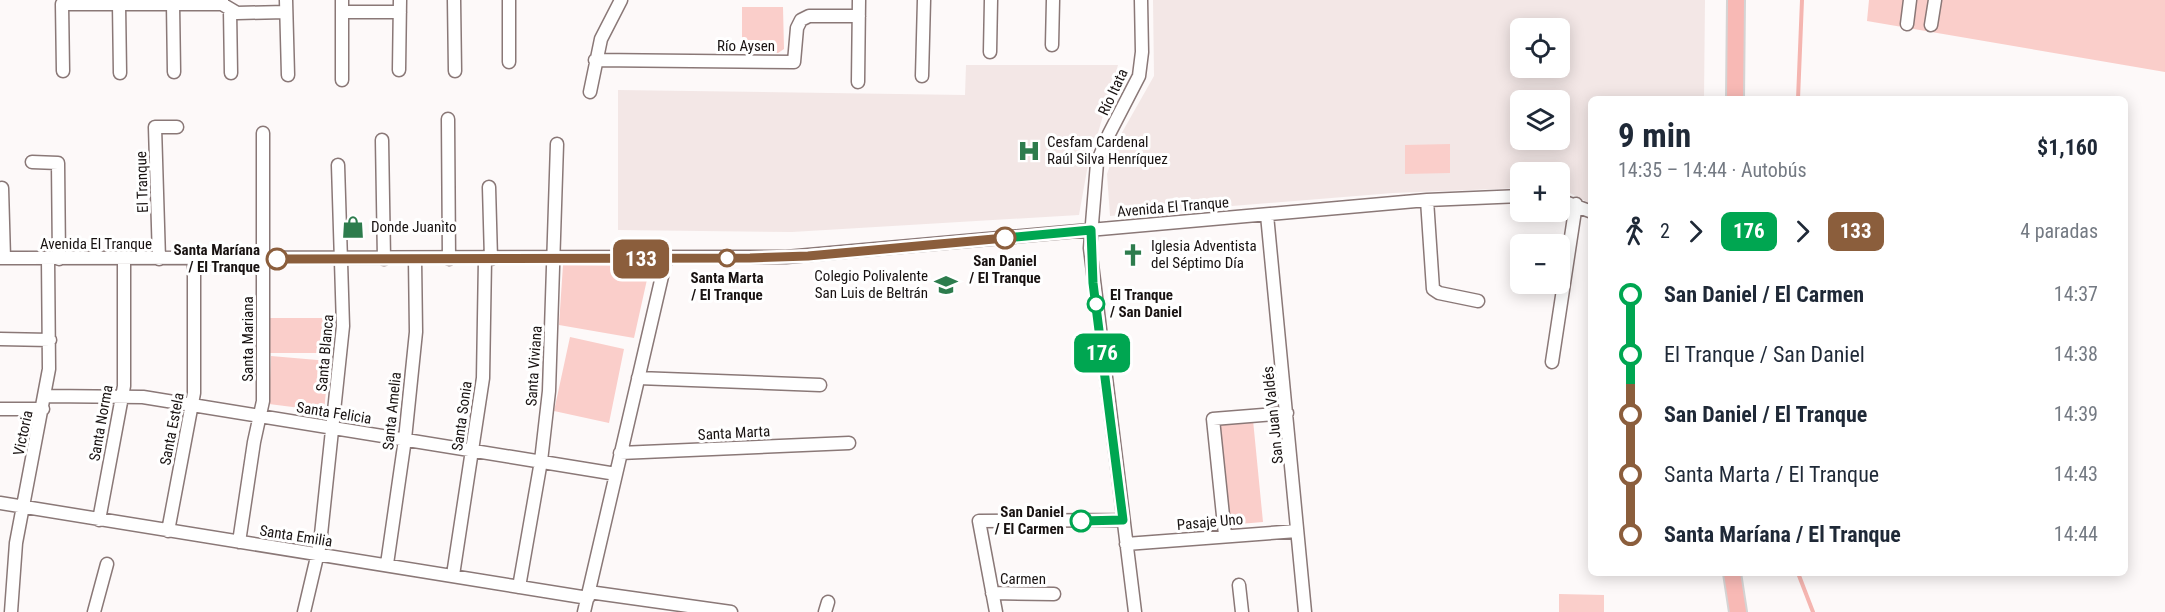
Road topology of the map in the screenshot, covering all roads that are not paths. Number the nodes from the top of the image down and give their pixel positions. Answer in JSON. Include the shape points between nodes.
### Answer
{"nodes":[{"id":1,"x":454,"y":0,"type":"edge"},
{"id":2,"x":509,"y":0,"type":"edge"},
{"id":3,"x":621,"y":0,"type":"edge"},
{"id":4,"x":859,"y":0,"type":"edge"},
{"id":5,"x":924,"y":0,"type":"edge"},
{"id":6,"x":991,"y":0,"type":"edge"},
{"id":7,"x":1053,"y":0,"type":"edge"},
{"id":8,"x":1141,"y":0,"type":"edge"},
{"id":9,"x":1737,"y":0,"type":"edge"},
{"id":10,"x":1910,"y":0,"type":"edge"},
{"id":11,"x":1923,"y":0,"type":"edge"},
{"id":12,"x":1929,"y":0,"type":"edge"},
{"id":13,"x":1935,"y":0,"type":"edge"},
{"id":14,"x":119,"y":4,"type":"junction"},
{"id":15,"x":173,"y":4,"type":"junction"},
{"id":16,"x":225,"y":5,"type":"edge"},
{"id":17,"x":286,"y":6,"type":"edge"},
{"id":18,"x":342,"y":6,"type":"edge"},
{"id":19,"x":400,"y":6,"type":"edge"},
{"id":20,"x":859,"y":16,"type":"junction"},
{"id":21,"x":1907,"y":24,"type":"dead end"},
{"id":22,"x":1931,"y":25,"type":"dead end"},
{"id":23,"x":1052,"y":45,"type":"dead end"},
{"id":24,"x":990,"y":52,"type":"dead end"},
{"id":25,"x":595,"y":60,"type":"junction"},
{"id":26,"x":509,"y":62,"type":"dead end"},
{"id":27,"x":399,"y":70,"type":"dead end"},
{"id":28,"x":63,"y":71,"type":"dead end"},
{"id":29,"x":455,"y":71,"type":"dead end"},
{"id":30,"x":174,"y":72,"type":"dead end"},
{"id":31,"x":120,"y":73,"type":"dead end"},
{"id":32,"x":231,"y":74,"type":"dead end"},
{"id":33,"x":288,"y":75,"type":"dead end"},
{"id":34,"x":922,"y":76,"type":"dead end"},
{"id":35,"x":342,"y":80,"type":"dead end"},
{"id":36,"x":858,"y":82,"type":"dead end"},
{"id":37,"x":590,"y":92,"type":"dead end"},
{"id":38,"x":1735,"y":96,"type":"edge"},
{"id":39,"x":448,"y":119,"type":"dead end"},
{"id":40,"x":177,"y":127,"type":"dead end"},
{"id":41,"x":263,"y":133,"type":"dead end"},
{"id":42,"x":382,"y":140,"type":"dead end"},
{"id":43,"x":557,"y":144,"type":"dead end"},
{"id":44,"x":32,"y":162,"type":"dead end"},
{"id":45,"x":338,"y":165,"type":"dead end"},
{"id":46,"x":489,"y":187,"type":"dead end"},
{"id":47,"x":2,"y":188,"type":"dead end"},
{"id":48,"x":1510,"y":196,"type":"edge"},
{"id":49,"x":1427,"y":200,"type":"junction"},
{"id":50,"x":1570,"y":202,"type":"edge"},
{"id":51,"x":1576,"y":204,"type":"junction"},
{"id":52,"x":1588,"y":210,"type":"edge"},
{"id":53,"x":1268,"y":215,"type":"junction"},
{"id":54,"x":1091,"y":230,"type":"junction"},
{"id":55,"x":2,"y":258,"type":"edge"},
{"id":56,"x":53,"y":259,"type":"junction"},
{"id":57,"x":124,"y":259,"type":"junction"},
{"id":58,"x":159,"y":259,"type":"junction"},
{"id":59,"x":194,"y":259,"type":"junction"},
{"id":60,"x":264,"y":259,"type":"junction"},
{"id":61,"x":343,"y":259,"type":"junction"},
{"id":62,"x":384,"y":259,"type":"junction"},
{"id":63,"x":416,"y":259,"type":"junction"},
{"id":64,"x":449,"y":259,"type":"junction"},
{"id":65,"x":488,"y":259,"type":"junction"},
{"id":66,"x":555,"y":259,"type":"junction"},
{"id":67,"x":666,"y":259,"type":"junction"},
{"id":68,"x":1478,"y":301,"type":"dead end"},
{"id":69,"x":0,"y":339,"type":"edge"},
{"id":70,"x":50,"y":340,"type":"junction"},
{"id":71,"x":1552,"y":362,"type":"dead end"},
{"id":72,"x":638,"y":378,"type":"junction"},
{"id":73,"x":820,"y":385,"type":"dead end"},
{"id":74,"x":121,"y":397,"type":"junction"},
{"id":75,"x":44,"y":402,"type":"junction"},
{"id":76,"x":191,"y":405,"type":"junction"},
{"id":77,"x":0,"y":409,"type":"edge"},
{"id":78,"x":1287,"y":412,"type":"junction"},
{"id":79,"x":260,"y":416,"type":"junction"},
{"id":80,"x":333,"y":428,"type":"junction"},
{"id":81,"x":405,"y":439,"type":"junction"},
{"id":82,"x":849,"y":443,"type":"dead end"},
{"id":83,"x":472,"y":450,"type":"junction"},
{"id":84,"x":620,"y":453,"type":"junction"},
{"id":85,"x":541,"y":462,"type":"junction"},
{"id":86,"x":616,"y":474,"type":"junction"},
{"id":87,"x":0,"y":503,"type":"edge"},
{"id":88,"x":23,"y":507,"type":"junction"},
{"id":89,"x":99,"y":520,"type":"junction"},
{"id":90,"x":1123,"y":520,"type":"junction"},
{"id":91,"x":168,"y":531,"type":"junction"},
{"id":92,"x":1297,"y":531,"type":"junction"},
{"id":93,"x":1225,"y":535,"type":"junction"},
{"id":94,"x":239,"y":542,"type":"junction"},
{"id":95,"x":1126,"y":544,"type":"junction"},
{"id":96,"x":319,"y":555,"type":"junction"},
{"id":97,"x":107,"y":564,"type":"dead end"},
{"id":98,"x":387,"y":564,"type":"junction"},
{"id":99,"x":453,"y":575,"type":"junction"},
{"id":100,"x":1732,"y":576,"type":"edge"},
{"id":101,"x":1239,"y":585,"type":"dead end"},
{"id":102,"x":519,"y":587,"type":"junction"},
{"id":103,"x":992,"y":593,"type":"junction"},
{"id":104,"x":1054,"y":594,"type":"dead end"},
{"id":105,"x":588,"y":595,"type":"junction"},
{"id":106,"x":11,"y":612,"type":"edge"},
{"id":107,"x":94,"y":612,"type":"edge"},
{"id":108,"x":304,"y":612,"type":"edge"},
{"id":109,"x":584,"y":612,"type":"edge"},
{"id":110,"x":731,"y":612,"type":"edge"},
{"id":111,"x":996,"y":612,"type":"edge"},
{"id":112,"x":1135,"y":612,"type":"edge"},
{"id":113,"x":1242,"y":612,"type":"edge"},
{"id":114,"x":1305,"y":612,"type":"edge"},
{"id":115,"x":1738,"y":612,"type":"edge"}],
"edges":[{"from":1,"to":29,"type":"street"},
{"from":2,"to":26,"type":"street"},
{"from":3,"to":25,"type":"street"},
{"from":4,"to":20,"type":"street"},
{"from":5,"to":34,"type":"street"},
{"from":6,"to":24,"type":"street"},
{"from":7,"to":23,"type":"street"},
{"from":8,"to":54,"type":"street","name":"Río Itata","via":[[1139,76],[1097,164]]},
{"from":9,"to":38,"type":"main road"},
{"from":10,"to":21,"type":"street"},
{"from":11,"to":12,"type":"street"},
{"from":13,"to":22,"type":"street"},
{"from":14,"to":15,"type":"street"},
{"from":14,"to":28,"type":"street","via":[[62,4]]},
{"from":14,"to":31,"type":"street"},
{"from":15,"to":16,"type":"street"},
{"from":15,"to":30,"type":"street"},
{"from":16,"to":17,"type":"street","via":[[237,13]]},
{"from":16,"to":32,"type":"street"},
{"from":17,"to":33,"type":"street"},
{"from":18,"to":19,"type":"street"},
{"from":18,"to":35,"type":"street"},
{"from":19,"to":27,"type":"street"},
{"from":20,"to":25,"type":"street","name":"Río Aysen","via":[[809,16],[801,20],[794,62]]},
{"from":20,"to":36,"type":"street"},
{"from":25,"to":37,"type":"street"},
{"from":39,"to":64,"type":"street"},
{"from":40,"to":58,"type":"street","name":"El Tranque","via":[[155,127]]},
{"from":41,"to":60,"type":"street","name":"Santa Mariana"},
{"from":42,"to":62,"type":"street"},
{"from":43,"to":66,"type":"street","name":"Santa Viviana"},
{"from":44,"to":56,"type":"street","name":"Victoria","via":[[58,163]]},
{"from":45,"to":61,"type":"street","name":"Santa Blanca"},
{"from":46,"to":65,"type":"street","name":"Santa Sonia"},
{"from":47,"to":55,"type":"street"},
{"from":48,"to":49,"type":"street","name":"Avenida El Tranque"},
{"from":49,"to":53,"type":"street","name":"Avenida El Tranque"},
{"from":49,"to":68,"type":"street","via":[[1433,290]]},
{"from":50,"to":51,"type":"street"},
{"from":51,"to":52,"type":"street"},
{"from":51,"to":71,"type":"street"},
{"from":53,"to":54,"type":"street","name":"Avenida El Tranque"},
{"from":53,"to":78,"type":"street","name":"San Juan Valdés"},
{"from":54,"to":67,"type":"street","name":"Avenida El Tranque","via":[[808,256]]},
{"from":54,"to":90,"type":"street","name":"Río Itata","via":[[1093,283]]},
{"from":55,"to":56,"type":"street","name":"Avenida El Tranque"},
{"from":56,"to":57,"type":"street","name":"Avenida El Tranque"},
{"from":56,"to":70,"type":"street","name":"Victoria"},
{"from":57,"to":58,"type":"street","name":"Avenida El Tranque"},
{"from":57,"to":74,"type":"street","name":"Santa Norma"},
{"from":58,"to":59,"type":"street","name":"Avenida El Tranque"},
{"from":59,"to":60,"type":"street","name":"Avenida El Tranque"},
{"from":59,"to":76,"type":"street","name":"Santa Estela"},
{"from":60,"to":61,"type":"street","name":"Avenida El Tranque"},
{"from":60,"to":79,"type":"street","name":"Santa Mariana"},
{"from":61,"to":62,"type":"street","name":"Avenida El Tranque"},
{"from":61,"to":80,"type":"street","name":"Santa Blanca","via":[[343,326]]},
{"from":62,"to":63,"type":"street","name":"Avenida El Tranque"},
{"from":63,"to":64,"type":"street","name":"Avenida El Tranque"},
{"from":63,"to":81,"type":"street","name":"Santa Amelia","via":[[416,332]]},
{"from":64,"to":65,"type":"street","name":"Avenida El Tranque"},
{"from":65,"to":66,"type":"street","name":"Avenida El Tranque"},
{"from":65,"to":83,"type":"street","name":"Santa Sonia","via":[[483,378]]},
{"from":66,"to":67,"type":"street","name":"Avenida El Tranque"},
{"from":66,"to":85,"type":"street","name":"Santa Viviana","via":[[549,391]]},
{"from":67,"to":72,"type":"street"},
{"from":69,"to":70,"type":"street"},
{"from":70,"to":75,"type":"street","name":"Victoria"},
{"from":72,"to":73,"type":"street"},
{"from":72,"to":84,"type":"street"},
{"from":74,"to":75,"type":"street","name":"Santa Felicia"},
{"from":74,"to":76,"type":"street","name":"Santa Felicia"},
{"from":74,"to":89,"type":"street","name":"Santa Norma"},
{"from":75,"to":77,"type":"street","name":"Santa Felicia"},
{"from":75,"to":88,"type":"street","name":"Victoria"},
{"from":76,"to":79,"type":"street","name":"Santa Felicia"},
{"from":76,"to":91,"type":"street","name":"Santa Estela"},
{"from":78,"to":92,"type":"street","name":"San Juan Valdés"},
{"from":78,"to":93,"type":"street","via":[[1213,419]]},
{"from":79,"to":80,"type":"street","name":"Santa Felicia"},
{"from":79,"to":94,"type":"street","name":"Santa Mariana"},
{"from":80,"to":81,"type":"street","name":"Santa Felicia"},
{"from":80,"to":96,"type":"street","name":"Santa Blanca"},
{"from":81,"to":83,"type":"street","name":"Santa Felicia"},
{"from":81,"to":98,"type":"street","name":"Santa Amelia"},
{"from":82,"to":84,"type":"street","name":"Santa Marta"},
{"from":83,"to":85,"type":"street","name":"Santa Felicia"},
{"from":83,"to":99,"type":"street","name":"Santa Sonia"},
{"from":84,"to":86,"type":"street"},
{"from":85,"to":86,"type":"street","name":"Santa Felicia"},
{"from":85,"to":102,"type":"street","name":"Santa Viviana"},
{"from":86,"to":105,"type":"street"},
{"from":87,"to":88,"type":"street","name":"Santa Emilia"},
{"from":88,"to":89,"type":"street","name":"Santa Emilia"},
{"from":88,"to":106,"type":"street","name":"Victoria","via":[[14,554]]},
{"from":89,"to":91,"type":"street","name":"Santa Emilia"},
{"from":90,"to":95,"type":"street","name":"Río Itata"},
{"from":90,"to":103,"type":"street","name":"Carmen","via":[[979,521]]},
{"from":91,"to":94,"type":"street","name":"Santa Emilia"},
{"from":92,"to":93,"type":"street","name":"Pasaje Uno"},
{"from":92,"to":114,"type":"street","name":"San Juan Valdés"},
{"from":93,"to":95,"type":"street","name":"Pasaje Uno"},
{"from":94,"to":96,"type":"street","name":"Santa Emilia"},
{"from":95,"to":112,"type":"street","name":"Río Itata"},
{"from":96,"to":98,"type":"street","name":"Santa Emilia"},
{"from":96,"to":108,"type":"street","name":"Santa Blanca"},
{"from":97,"to":107,"type":"street"},
{"from":98,"to":99,"type":"street","name":"Santa Emilia"},
{"from":99,"to":102,"type":"street","name":"Santa Emilia"},
{"from":100,"to":115,"type":"main road"},
{"from":101,"to":113,"type":"street"},
{"from":102,"to":105,"type":"street","name":"Santa Emilia"},
{"from":103,"to":104,"type":"street","name":"Carmen"},
{"from":103,"to":111,"type":"street","name":"Carmen"},
{"from":105,"to":109,"type":"street"},
{"from":105,"to":110,"type":"street","name":"Santa Emilia"}]}
